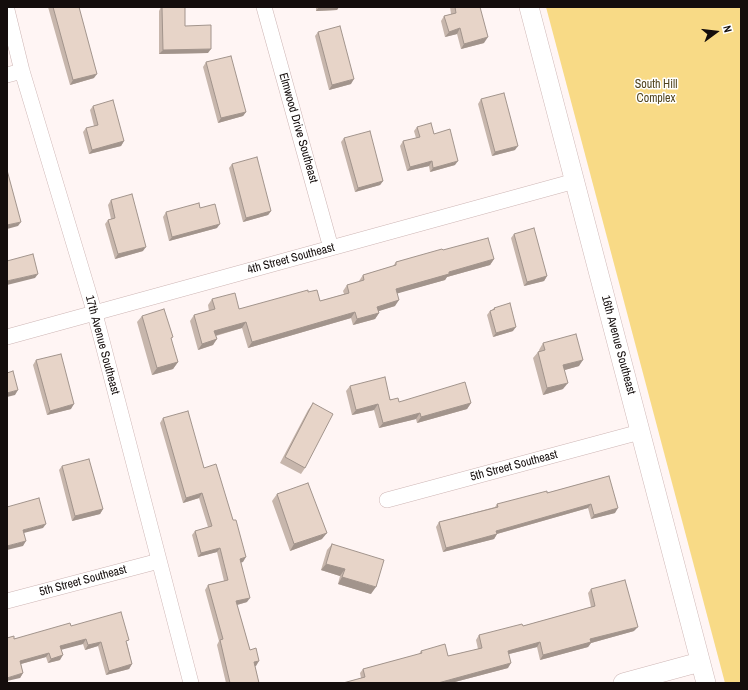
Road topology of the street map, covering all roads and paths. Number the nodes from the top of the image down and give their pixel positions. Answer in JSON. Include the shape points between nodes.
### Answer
{"nodes":[{"id":1,"x":264,"y":7,"type":"edge"},
{"id":2,"x":529,"y":7,"type":"edge"},
{"id":3,"x":7,"y":10,"type":"edge"},
{"id":4,"x":22,"y":71,"type":"junction"},
{"id":5,"x":7,"y":75,"type":"edge"},
{"id":6,"x":575,"y":181,"type":"junction"},
{"id":7,"x":331,"y":248,"type":"junction"},
{"id":8,"x":95,"y":314,"type":"junction"},
{"id":9,"x":7,"y":337,"type":"edge"},
{"id":10,"x":640,"y":432,"type":"junction"},
{"id":11,"x":387,"y":500,"type":"dead end"},
{"id":12,"x":159,"y":561,"type":"junction"},
{"id":13,"x":7,"y":601,"type":"edge"},
{"id":14,"x":700,"y":662,"type":"junction"},
{"id":15,"x":191,"y":683,"type":"edge"},
{"id":16,"x":623,"y":683,"type":"edge"},
{"id":17,"x":706,"y":683,"type":"edge"}],
"edges":[{"from":1,"to":7,"type":"street","name":"Elmwood Drive Southeast"},
{"from":2,"to":6,"type":"street","name":"16th Avenue Southeast"},
{"from":3,"to":4,"type":"street","name":"17th Avenue Southeast"},
{"from":4,"to":5,"type":"street"},
{"from":4,"to":8,"type":"street","name":"17th Avenue Southeast"},
{"from":6,"to":7,"type":"street","name":"4th Street Southeast"},
{"from":6,"to":10,"type":"street","name":"16th Avenue Southeast"},
{"from":7,"to":8,"type":"street","name":"4th Street Southeast"},
{"from":8,"to":9,"type":"street","name":"4th Street Southeast"},
{"from":8,"to":12,"type":"street","name":"17th Avenue Southeast"},
{"from":10,"to":11,"type":"street","name":"5th Street Southeast"},
{"from":10,"to":14,"type":"street","name":"16th Avenue Southeast"},
{"from":12,"to":13,"type":"street","name":"5th Street Southeast"},
{"from":12,"to":15,"type":"street","name":"17th Avenue Southeast"},
{"from":14,"to":16,"type":"street"},
{"from":14,"to":17,"type":"street","name":"16th Avenue Southeast"}]}
